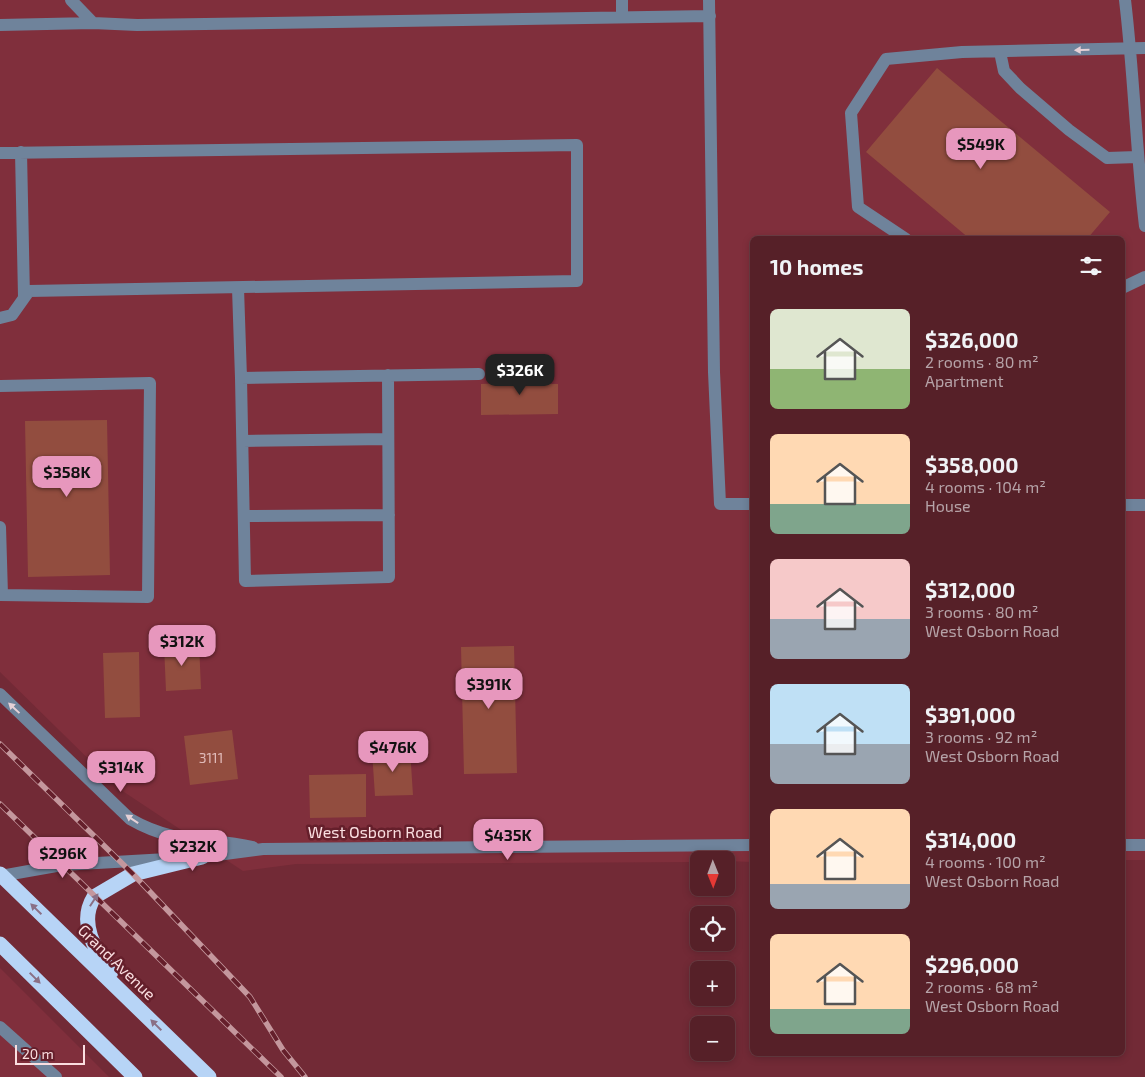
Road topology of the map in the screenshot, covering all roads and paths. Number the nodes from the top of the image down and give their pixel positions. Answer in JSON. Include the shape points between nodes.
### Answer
{"nodes":[{"id":1,"x":71,"y":0,"type":"edge"},
{"id":2,"x":622,"y":0,"type":"edge"},
{"id":3,"x":709,"y":0,"type":"edge"},
{"id":4,"x":1124,"y":0,"type":"edge"},
{"id":5,"x":710,"y":16,"type":"junction"},
{"id":6,"x":622,"y":18,"type":"junction"},
{"id":7,"x":92,"y":23,"type":"junction"},
{"id":8,"x":0,"y":25,"type":"edge"},
{"id":9,"x":1145,"y":48,"type":"edge"},
{"id":10,"x":1130,"y":49,"type":"junction"},
{"id":11,"x":1000,"y":52,"type":"junction"},
{"id":12,"x":21,"y":152,"type":"junction"},
{"id":13,"x":0,"y":153,"type":"edge"},
{"id":14,"x":1137,"y":157,"type":"junction"},
{"id":15,"x":1145,"y":226,"type":"edge"},
{"id":16,"x":902,"y":236,"type":"edge"},
{"id":17,"x":1145,"y":277,"type":"edge"},
{"id":18,"x":1125,"y":287,"type":"edge"},
{"id":19,"x":238,"y":288,"type":"junction"},
{"id":20,"x":24,"y":297,"type":"junction"},
{"id":21,"x":0,"y":318,"type":"edge"},
{"id":22,"x":479,"y":374,"type":"dead end"},
{"id":23,"x":388,"y":375,"type":"junction"},
{"id":24,"x":241,"y":378,"type":"junction"},
{"id":25,"x":0,"y":386,"type":"edge"},
{"id":26,"x":388,"y":439,"type":"junction"},
{"id":27,"x":242,"y":441,"type":"junction"},
{"id":28,"x":750,"y":504,"type":"edge"},
{"id":29,"x":1125,"y":505,"type":"edge"},
{"id":30,"x":1145,"y":505,"type":"edge"},
{"id":31,"x":389,"y":515,"type":"junction"},
{"id":32,"x":244,"y":516,"type":"junction"},
{"id":33,"x":0,"y":527,"type":"edge"},
{"id":34,"x":1,"y":595,"type":"edge"},
{"id":35,"x":0,"y":694,"type":"edge"},
{"id":36,"x":1125,"y":845,"type":"edge"},
{"id":37,"x":1145,"y":845,"type":"edge"},
{"id":38,"x":750,"y":846,"type":"edge"},
{"id":39,"x":263,"y":849,"type":"junction"},
{"id":40,"x":202,"y":857,"type":"junction"},
{"id":41,"x":1,"y":875,"type":"edge"},
{"id":42,"x":0,"y":944,"type":"edge"},
{"id":43,"x":134,"y":1003,"type":"junction"},
{"id":44,"x":0,"y":1027,"type":"edge"},
{"id":45,"x":56,"y":1077,"type":"edge"},
{"id":46,"x":135,"y":1077,"type":"edge"},
{"id":47,"x":209,"y":1077,"type":"edge"}],
"edges":[{"from":1,"to":7,"type":"street"},
{"from":2,"to":6,"type":"street"},
{"from":3,"to":5,"type":"street"},
{"from":4,"to":10,"type":"street"},
{"from":5,"to":6,"type":"street"},
{"from":5,"to":28,"type":"street","via":[[714,372],[720,504]]},
{"from":6,"to":7,"type":"street"},
{"from":7,"to":8,"type":"street"},
{"from":9,"to":10,"type":"street"},
{"from":10,"to":11,"type":"street","one_way":true},
{"from":10,"to":14,"type":"street"},
{"from":11,"to":14,"type":"street","via":[[1004,71],[1069,130],[1107,158]]},
{"from":11,"to":16,"type":"street","via":[[886,59],[851,113],[858,207]]},
{"from":12,"to":13,"type":"street"},
{"from":12,"to":19,"type":"street","via":[[577,145],[577,281]]},
{"from":12,"to":20,"type":"street"},
{"from":14,"to":15,"type":"street"},
{"from":17,"to":18,"type":"street"},
{"from":19,"to":20,"type":"street","via":[[29,292]]},
{"from":19,"to":24,"type":"street"},
{"from":20,"to":21,"type":"street","via":[[12,316]]},
{"from":22,"to":23,"type":"street"},
{"from":23,"to":24,"type":"street"},
{"from":23,"to":26,"type":"street"},
{"from":24,"to":27,"type":"street"},
{"from":25,"to":34,"type":"street","via":[[150,383],[148,597]]},
{"from":26,"to":27,"type":"street"},
{"from":26,"to":31,"type":"street"},
{"from":27,"to":32,"type":"street"},
{"from":29,"to":30,"type":"street"},
{"from":31,"to":32,"type":"street"},
{"from":31,"to":32,"type":"street","via":[[389,577],[245,580]]},
{"from":33,"to":34,"type":"street"},
{"from":39,"to":35,"type":"street","one_way":true,"via":[[232,843],[181,840],[143,826],[112,804]]},
{"from":36,"to":37,"type":"street"},
{"from":38,"to":39,"type":"street","name":"West Osborn Road"},
{"from":39,"to":40,"type":"street","name":"West Osborn Road"},
{"from":40,"to":41,"type":"street","name":"West Osborn Road","via":[[62,865]]},
{"from":43,"to":40,"type":"highway","one_way":true,"via":[[108,968],[88,932],[92,901],[102,891],[133,874]]},
{"from":43,"to":41,"type":"highway","name":"Grand Avenue","one_way":true},
{"from":42,"to":46,"type":"highway","one_way":true},
{"from":47,"to":43,"type":"highway","name":"Grand Avenue","one_way":true},
{"from":44,"to":45,"type":"street"}]}
